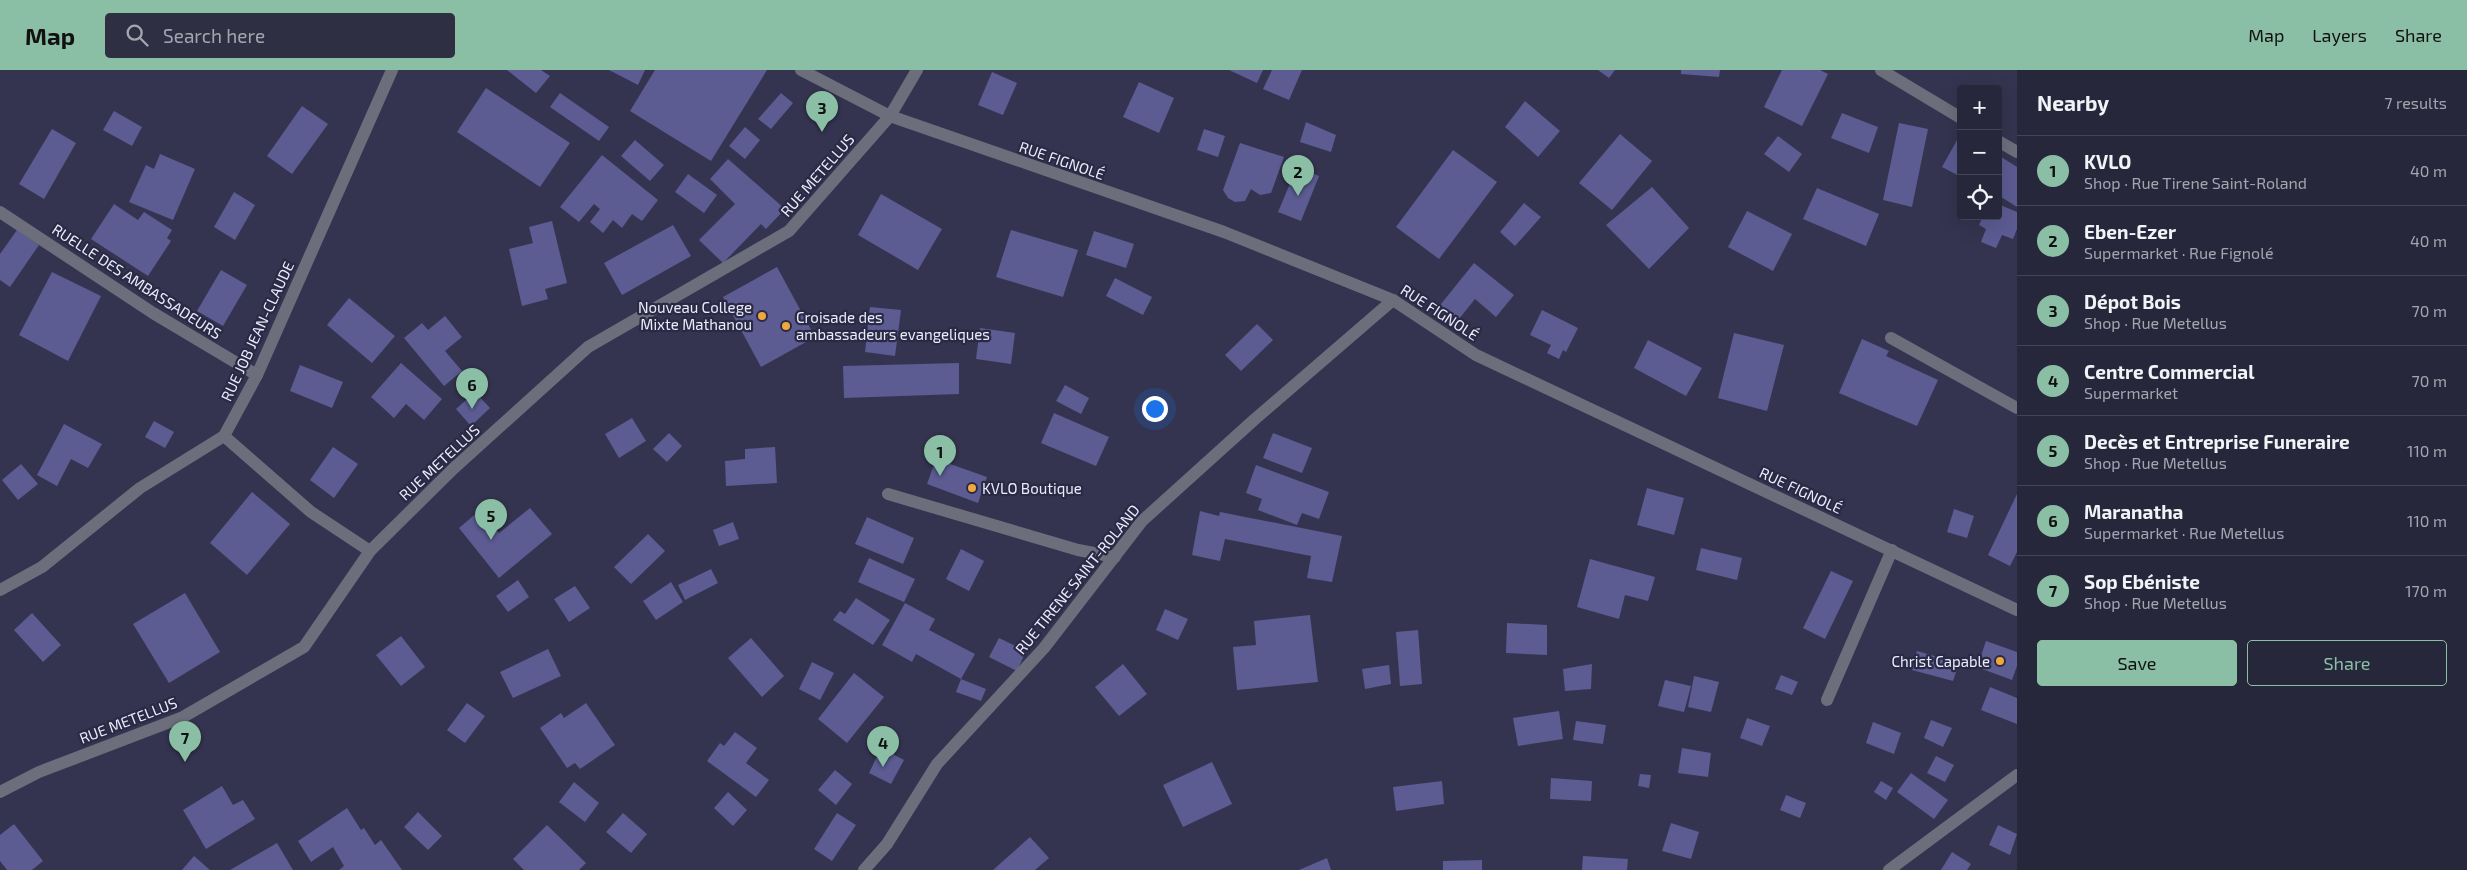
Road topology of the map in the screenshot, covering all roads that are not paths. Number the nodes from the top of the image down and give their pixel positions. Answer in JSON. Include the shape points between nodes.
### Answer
{"nodes":[{"id":1,"x":392,"y":70,"type":"edge"},
{"id":2,"x":801,"y":70,"type":"edge"},
{"id":3,"x":917,"y":70,"type":"edge"},
{"id":4,"x":1881,"y":70,"type":"edge"},
{"id":5,"x":890,"y":116,"type":"junction"},
{"id":6,"x":1957,"y":116,"type":"edge"},
{"id":7,"x":2002,"y":143,"type":"edge"},
{"id":8,"x":2017,"y":152,"type":"edge"},
{"id":9,"x":0,"y":212,"type":"edge"},
{"id":10,"x":1394,"y":300,"type":"junction"},
{"id":11,"x":1891,"y":338,"type":"dead end"},
{"id":12,"x":257,"y":375,"type":"junction"},
{"id":13,"x":2017,"y":408,"type":"edge"},
{"id":14,"x":224,"y":436,"type":"junction"},
{"id":15,"x":888,"y":494,"type":"dead end"},
{"id":16,"x":370,"y":550,"type":"junction"},
{"id":17,"x":1892,"y":550,"type":"junction"},
{"id":18,"x":1115,"y":557,"type":"junction"},
{"id":19,"x":0,"y":590,"type":"edge"},
{"id":20,"x":2017,"y":610,"type":"edge"},
{"id":21,"x":1827,"y":700,"type":"dead end"},
{"id":22,"x":2017,"y":775,"type":"edge"},
{"id":23,"x":0,"y":792,"type":"edge"},
{"id":24,"x":864,"y":870,"type":"edge"},
{"id":25,"x":1889,"y":870,"type":"edge"}],
"edges":[{"from":1,"to":12,"type":"street","name":"RUE JOB JEAN-CLAUDE"},
{"from":2,"to":5,"type":"street","name":"RUE FIGNOLÉ"},
{"from":3,"to":5,"type":"street","name":"RUE METELLUS"},
{"from":4,"to":6,"type":"street"},
{"from":5,"to":10,"type":"street","name":"RUE FIGNOLÉ","via":[[1224,232]]},
{"from":5,"to":16,"type":"street","name":"RUE METELLUS","via":[[789,231],[588,347],[453,469]]},
{"from":7,"to":8,"type":"street"},
{"from":9,"to":12,"type":"street","name":"RUELLE DES AMBASSADEURS","via":[[153,313]]},
{"from":10,"to":17,"type":"street","name":"RUE FIGNOLÉ","via":[[1476,355]]},
{"from":10,"to":18,"type":"street","name":"RUE TIRENE SAINT-ROLAND","via":[[1142,521]]},
{"from":11,"to":13,"type":"street"},
{"from":12,"to":14,"type":"street","name":"RUE JOB JEAN-CLAUDE"},
{"from":14,"to":16,"type":"street","via":[[311,512]]},
{"from":14,"to":19,"type":"street","via":[[140,488],[42,567]]},
{"from":15,"to":18,"type":"street","via":[[1078,550]]},
{"from":16,"to":23,"type":"street","name":"RUE METELLUS","via":[[304,647],[183,717],[39,772]]},
{"from":17,"to":20,"type":"street","name":"RUE FIGNOLÉ"},
{"from":17,"to":21,"type":"street"},
{"from":18,"to":24,"type":"street","name":"RUE TIRENE SAINT-ROLAND","via":[[1044,648],[937,764],[887,844]]},
{"from":22,"to":25,"type":"street"}]}
